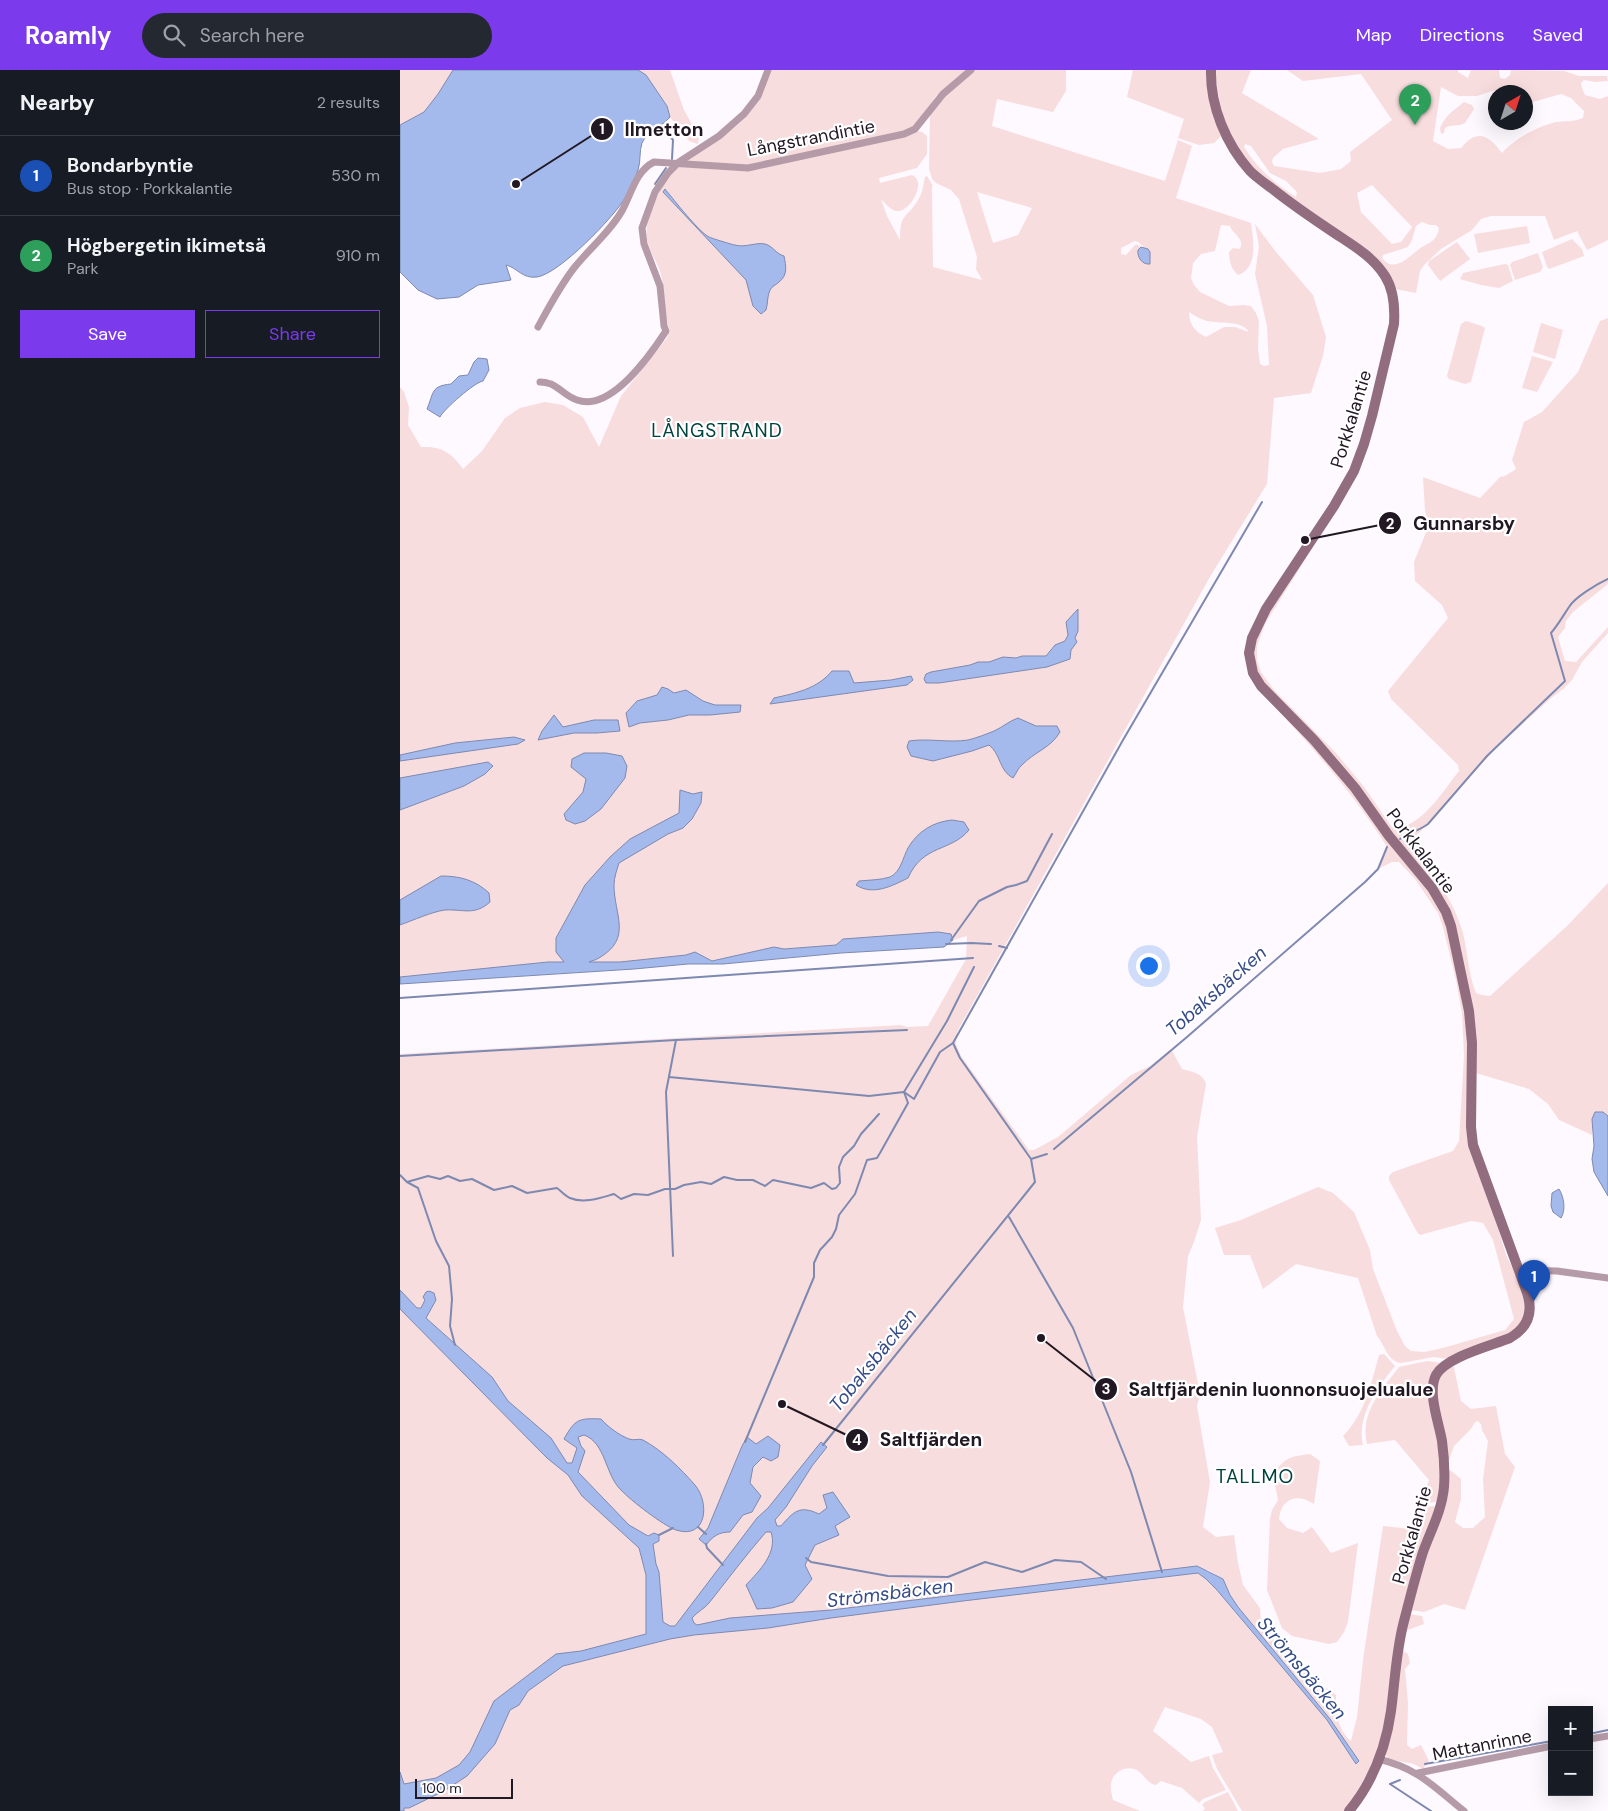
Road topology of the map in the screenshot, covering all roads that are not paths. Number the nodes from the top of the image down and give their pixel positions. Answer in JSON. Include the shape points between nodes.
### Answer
{"nodes":[{"id":1,"x":768,"y":70,"type":"edge"},
{"id":2,"x":971,"y":70,"type":"edge"},
{"id":3,"x":1212,"y":70,"type":"edge"},
{"id":4,"x":679,"y":162,"type":"junction"},
{"id":5,"x":538,"y":327,"type":"dead end"},
{"id":6,"x":540,"y":382,"type":"dead end"},
{"id":7,"x":1519,"y":1270,"type":"junction"},
{"id":8,"x":1544,"y":1271,"type":"junction"},
{"id":9,"x":1608,"y":1278,"type":"edge"},
{"id":10,"x":1529,"y":1297,"type":"junction"},
{"id":11,"x":1608,"y":1736,"type":"edge"},
{"id":12,"x":1593,"y":1738,"type":"edge"},
{"id":13,"x":1548,"y":1747,"type":"edge"},
{"id":14,"x":1378,"y":1759,"type":"junction"},
{"id":15,"x":1418,"y":1773,"type":"junction"},
{"id":16,"x":1348,"y":1811,"type":"edge"},
{"id":17,"x":1464,"y":1811,"type":"edge"}],
"edges":[{"from":1,"to":4,"type":"street","via":[[758,96],[744,114],[719,136]]},
{"from":2,"to":4,"type":"street","name":"Långstrandintie","via":[[943,94],[915,129],[904,134],[748,168]]},
{"from":3,"to":7,"type":"street","name":"Porkkalantie","via":[[1213,92],[1222,124],[1251,172],[1366,255],[1379,267],[1391,288],[1394,324],[1361,454],[1342,494],[1258,623],[1250,647],[1250,666],[1261,686],[1355,788],[1432,888],[1446,912],[1470,1019],[1470,1127],[1473,1145]]},
{"from":4,"to":5,"type":"street","name":"Långstrandintie","via":[[654,162],[646,166],[622,210],[574,268]]},
{"from":4,"to":6,"type":"street","via":[[655,192],[642,228],[644,244],[660,286],[666,331],[623,384],[593,402],[578,401],[552,384]]},
{"from":7,"to":8,"type":"street"},
{"from":7,"to":10,"type":"street","name":"Porkkalantie"},
{"from":8,"to":9,"type":"street"},
{"from":8,"to":10,"type":"street"},
{"from":10,"to":14,"type":"street","name":"Porkkalantie","via":[[1529,1320],[1517,1334],[1445,1364],[1432,1384],[1444,1466],[1441,1502],[1422,1554],[1404,1622],[1391,1712]]},
{"from":11,"to":12,"type":"street"},
{"from":13,"to":15,"type":"street","name":"Mattanrinne"},
{"from":14,"to":15,"type":"street"},
{"from":14,"to":16,"type":"street","name":"Porkkalantie","via":[[1370,1779]]},
{"from":15,"to":17,"type":"street"}]}
